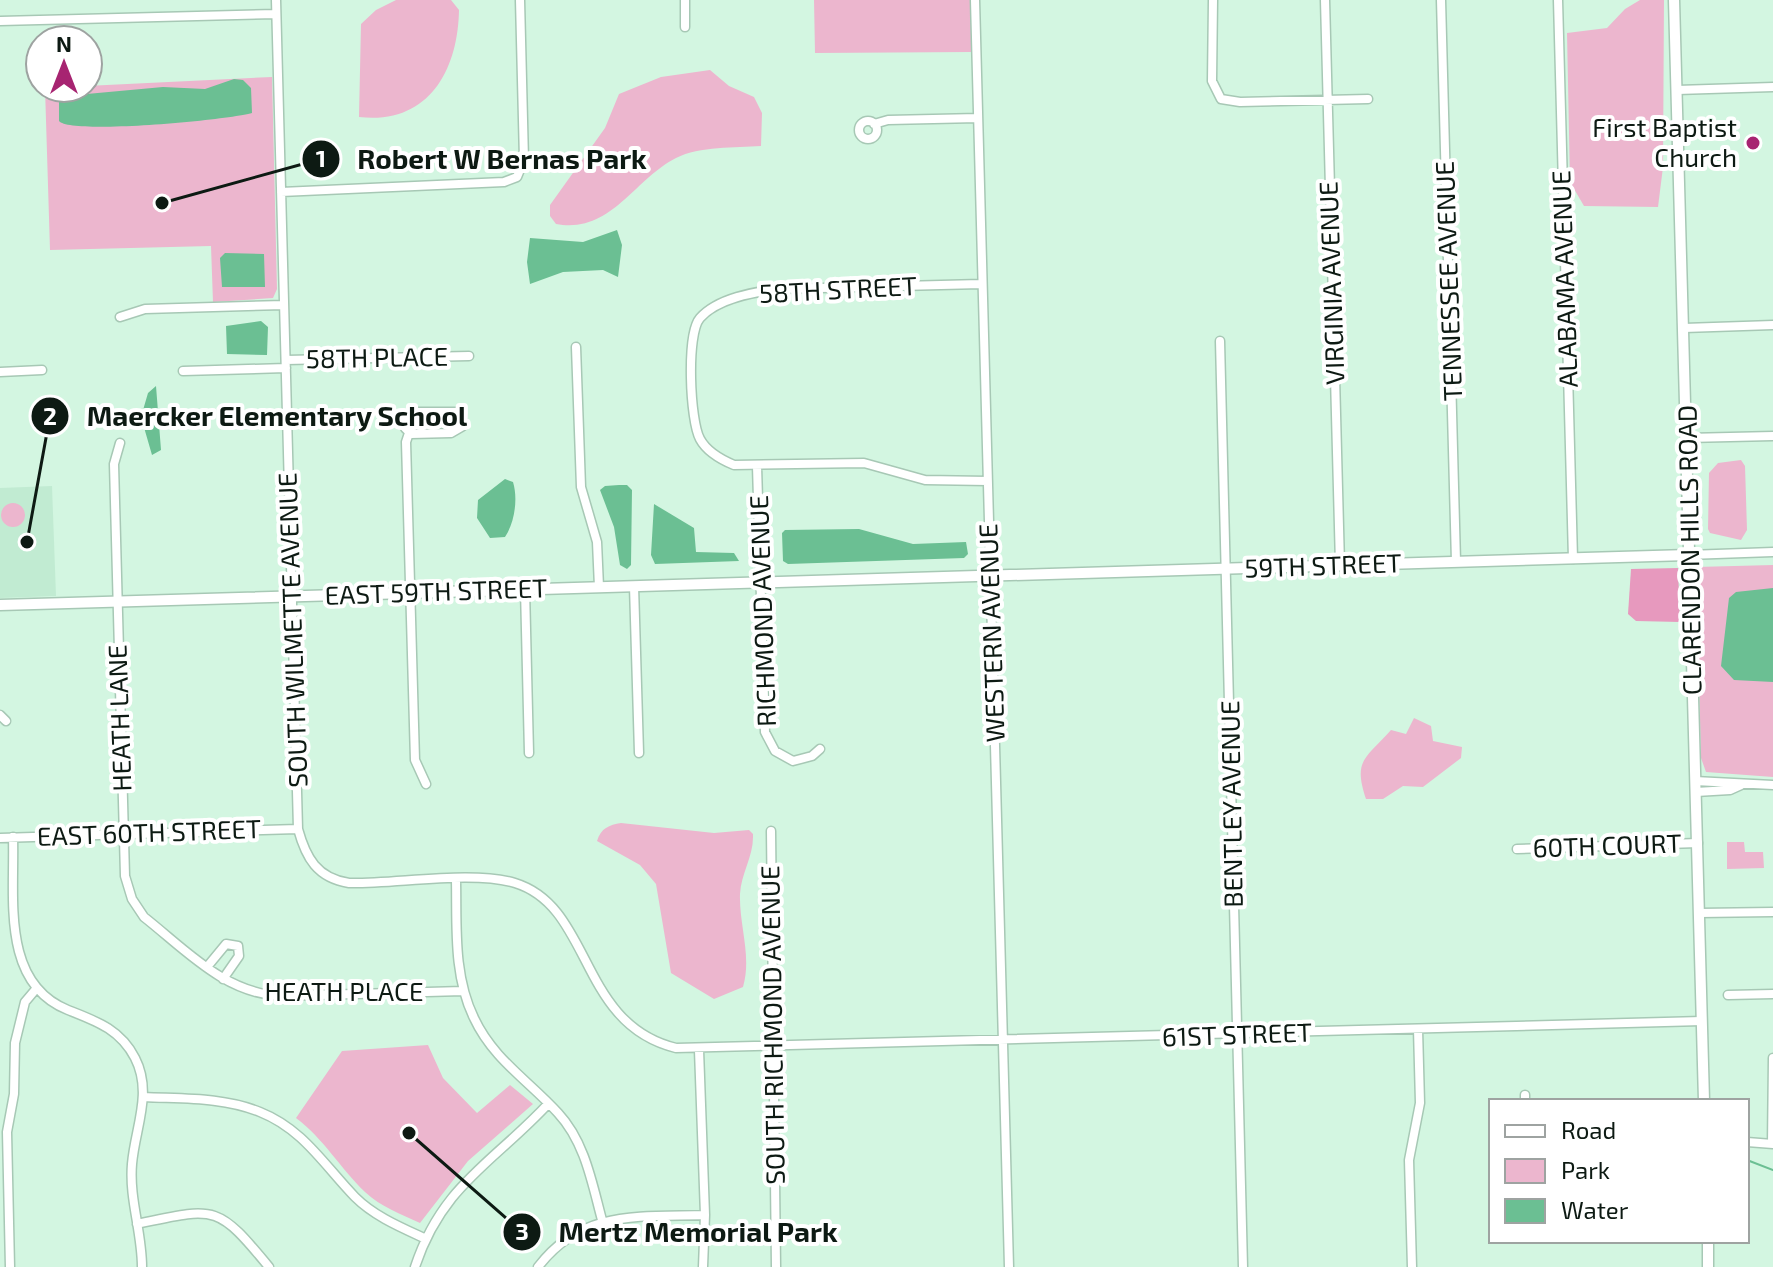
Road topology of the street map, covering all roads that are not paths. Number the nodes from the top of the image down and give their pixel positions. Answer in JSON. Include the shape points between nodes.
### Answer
{"nodes":[{"id":1,"x":276,"y":0,"type":"edge"},
{"id":2,"x":520,"y":0,"type":"edge"},
{"id":3,"x":685,"y":0,"type":"edge"},
{"id":4,"x":975,"y":0,"type":"edge"},
{"id":5,"x":1213,"y":0,"type":"edge"},
{"id":6,"x":1325,"y":0,"type":"edge"},
{"id":7,"x":1441,"y":0,"type":"edge"},
{"id":8,"x":1558,"y":0,"type":"edge"},
{"id":9,"x":1674,"y":0,"type":"edge"},
{"id":10,"x":276,"y":14,"type":"junction"},
{"id":11,"x":0,"y":21,"type":"edge"},
{"id":12,"x":685,"y":27,"type":"dead end"},
{"id":13,"x":1773,"y":87,"type":"edge"},
{"id":14,"x":1677,"y":90,"type":"junction"},
{"id":15,"x":1368,"y":99,"type":"dead end"},
{"id":16,"x":1327,"y":100,"type":"junction"},
{"id":17,"x":978,"y":118,"type":"junction"},
{"id":18,"x":874,"y":124,"type":"dead end"},
{"id":19,"x":281,"y":192,"type":"junction"},
{"id":20,"x":981,"y":284,"type":"junction"},
{"id":21,"x":284,"y":305,"type":"junction"},
{"id":22,"x":120,"y":317,"type":"dead end"},
{"id":23,"x":1773,"y":325,"type":"edge"},
{"id":24,"x":1684,"y":328,"type":"junction"},
{"id":25,"x":1220,"y":341,"type":"dead end"},
{"id":26,"x":576,"y":347,"type":"dead end"},
{"id":27,"x":469,"y":356,"type":"dead end"},
{"id":28,"x":286,"y":364,"type":"junction"},
{"id":29,"x":42,"y":370,"type":"dead end"},
{"id":30,"x":183,"y":371,"type":"dead end"},
{"id":31,"x":0,"y":372,"type":"edge"},
{"id":32,"x":409,"y":433,"type":"junction"},
{"id":33,"x":1773,"y":436,"type":"edge"},
{"id":34,"x":1687,"y":438,"type":"junction"},
{"id":35,"x":120,"y":443,"type":"dead end"},
{"id":36,"x":757,"y":466,"type":"junction"},
{"id":37,"x":988,"y":481,"type":"junction"},
{"id":38,"x":1773,"y":552,"type":"edge"},
{"id":39,"x":1688,"y":555,"type":"junction"},
{"id":40,"x":1573,"y":559,"type":"junction"},
{"id":41,"x":1456,"y":562,"type":"junction"},
{"id":42,"x":1340,"y":565,"type":"junction"},
{"id":43,"x":1226,"y":569,"type":"junction"},
{"id":44,"x":991,"y":576,"type":"junction"},
{"id":45,"x":873,"y":579,"type":"joint"},
{"id":46,"x":759,"y":582,"type":"junction"},
{"id":47,"x":634,"y":586,"type":"junction"},
{"id":48,"x":599,"y":587,"type":"junction"},
{"id":49,"x":525,"y":589,"type":"junction"},
{"id":50,"x":410,"y":593,"type":"junction"},
{"id":51,"x":292,"y":596,"type":"junction"},
{"id":52,"x":117,"y":601,"type":"junction"},
{"id":53,"x":0,"y":605,"type":"edge"},
{"id":54,"x":820,"y":749,"type":"dead end"},
{"id":55,"x":529,"y":753,"type":"dead end"},
{"id":56,"x":639,"y":753,"type":"dead end"},
{"id":57,"x":426,"y":784,"type":"dead end"},
{"id":58,"x":1773,"y":785,"type":"edge"},
{"id":59,"x":1696,"y":786,"type":"junction"},
{"id":60,"x":298,"y":829,"type":"junction"},
{"id":61,"x":771,"y":831,"type":"dead end"},
{"id":62,"x":124,"y":834,"type":"junction"},
{"id":63,"x":13,"y":837,"type":"junction"},
{"id":64,"x":0,"y":838,"type":"edge"},
{"id":65,"x":1698,"y":843,"type":"junction"},
{"id":66,"x":1517,"y":849,"type":"dead end"},
{"id":67,"x":456,"y":880,"type":"junction"},
{"id":68,"x":1773,"y":912,"type":"edge"},
{"id":69,"x":1699,"y":913,"type":"junction"},
{"id":70,"x":207,"y":967,"type":"junction"},
{"id":71,"x":223,"y":979,"type":"junction"},
{"id":72,"x":36,"y":989,"type":"junction"},
{"id":73,"x":463,"y":991,"type":"junction"},
{"id":74,"x":1773,"y":994,"type":"edge"},
{"id":75,"x":1728,"y":995,"type":"dead end"},
{"id":76,"x":1702,"y":1021,"type":"junction"},
{"id":77,"x":1418,"y":1029,"type":"junction"},
{"id":78,"x":1237,"y":1035,"type":"junction"},
{"id":79,"x":1003,"y":1042,"type":"junction"},
{"id":80,"x":772,"y":1048,"type":"junction"},
{"id":81,"x":699,"y":1050,"type":"junction"},
{"id":82,"x":1773,"y":1058,"type":"edge"},
{"id":83,"x":144,"y":1097,"type":"junction"},
{"id":84,"x":1704,"y":1099,"type":"edge"},
{"id":85,"x":548,"y":1104,"type":"junction"},
{"id":86,"x":1749,"y":1142,"type":"edge"},
{"id":87,"x":1773,"y":1144,"type":"edge"},
{"id":88,"x":705,"y":1215,"type":"junction"},
{"id":89,"x":602,"y":1220,"type":"junction"},
{"id":90,"x":137,"y":1224,"type":"junction"},
{"id":91,"x":424,"y":1238,"type":"junction"},
{"id":92,"x":1708,"y":1243,"type":"edge"},
{"id":93,"x":10,"y":1267,"type":"edge"},
{"id":94,"x":142,"y":1267,"type":"edge"},
{"id":95,"x":269,"y":1267,"type":"edge"},
{"id":96,"x":415,"y":1267,"type":"edge"},
{"id":97,"x":538,"y":1267,"type":"edge"},
{"id":98,"x":703,"y":1267,"type":"edge"},
{"id":99,"x":776,"y":1267,"type":"edge"},
{"id":100,"x":1009,"y":1267,"type":"edge"},
{"id":101,"x":1243,"y":1267,"type":"edge"},
{"id":102,"x":1412,"y":1267,"type":"edge"},
{"id":103,"x":1708,"y":1267,"type":"edge"}],
"edges":[{"from":1,"to":10,"type":"street","name":"SOUTH WILMETTE AVENUE"},
{"from":2,"to":19,"type":"street","via":[[524,160],[517,177],[504,182]]},
{"from":3,"to":12,"type":"street"},
{"from":4,"to":17,"type":"street","name":"WESTERN AVENUE"},
{"from":5,"to":16,"type":"street","via":[[1212,81],[1217,96],[1240,102]]},
{"from":6,"to":16,"type":"street","name":"VIRGINIA AVENUE"},
{"from":7,"to":41,"type":"street","name":"TENNESSEE AVENUE"},
{"from":8,"to":40,"type":"street","name":"ALABAMA AVENUE"},
{"from":9,"to":14,"type":"street","name":"CLARENDON HILLS ROAD"},
{"from":10,"to":11,"type":"street"},
{"from":10,"to":19,"type":"street","name":"SOUTH WILMETTE AVENUE"},
{"from":13,"to":14,"type":"street"},
{"from":14,"to":24,"type":"street","name":"CLARENDON HILLS ROAD"},
{"from":15,"to":16,"type":"street"},
{"from":16,"to":42,"type":"street","name":"VIRGINIA AVENUE"},
{"from":17,"to":18,"type":"street"},
{"from":17,"to":20,"type":"street","name":"WESTERN AVENUE"},
{"from":19,"to":21,"type":"street","name":"SOUTH WILMETTE AVENUE"},
{"from":20,"to":36,"type":"street","name":"58TH STREET","via":[[765,291],[736,298],[700,318],[692,333],[693,414],[700,438],[721,459]]},
{"from":20,"to":37,"type":"street","name":"WESTERN AVENUE"},
{"from":21,"to":22,"type":"street","via":[[145,309]]},
{"from":21,"to":28,"type":"street","name":"SOUTH WILMETTE AVENUE"},
{"from":23,"to":24,"type":"street"},
{"from":24,"to":34,"type":"street","name":"CLARENDON HILLS ROAD"},
{"from":25,"to":43,"type":"street","name":"BENTLEY AVENUE"},
{"from":26,"to":48,"type":"street","via":[[581,487],[597,542]]},
{"from":27,"to":28,"type":"street","name":"58TH PLACE"},
{"from":28,"to":30,"type":"street","name":"58TH PLACE"},
{"from":28,"to":51,"type":"street","name":"SOUTH WILMETTE AVENUE"},
{"from":29,"to":31,"type":"street"},
{"from":32,"to":32,"type":"street","via":[[456,432],[464,420],[451,411],[412,413],[404,425]]},
{"from":32,"to":50,"type":"street"},
{"from":33,"to":34,"type":"street"},
{"from":34,"to":39,"type":"street","name":"CLARENDON HILLS ROAD"},
{"from":35,"to":52,"type":"street","name":"HEATH LANE","via":[[114,464]]},
{"from":36,"to":37,"type":"street","via":[[864,463],[925,480]]},
{"from":36,"to":46,"type":"street","name":"RICHMOND AVENUE"},
{"from":37,"to":44,"type":"street","name":"WESTERN AVENUE"},
{"from":38,"to":39,"type":"street","name":"59TH STREET"},
{"from":39,"to":40,"type":"street","name":"59TH STREET"},
{"from":39,"to":59,"type":"street","name":"CLARENDON HILLS ROAD"},
{"from":40,"to":41,"type":"street","name":"59TH STREET"},
{"from":41,"to":42,"type":"street","name":"59TH STREET"},
{"from":42,"to":43,"type":"street","name":"59TH STREET"},
{"from":43,"to":44,"type":"street","name":"59TH STREET"},
{"from":43,"to":78,"type":"street","name":"BENTLEY AVENUE"},
{"from":44,"to":45,"type":"street","name":"59TH STREET"},
{"from":44,"to":79,"type":"street","name":"WESTERN AVENUE"},
{"from":45,"to":46,"type":"street","name":"EAST 59TH STREET"},
{"from":46,"to":47,"type":"street","name":"EAST 59TH STREET"},
{"from":46,"to":54,"type":"street","name":"RICHMOND AVENUE","via":[[768,742],[793,761]]},
{"from":47,"to":48,"type":"street","name":"EAST 59TH STREET"},
{"from":47,"to":56,"type":"street"},
{"from":48,"to":49,"type":"street","name":"EAST 59TH STREET"},
{"from":49,"to":50,"type":"street","name":"EAST 59TH STREET"},
{"from":49,"to":55,"type":"street"},
{"from":50,"to":51,"type":"street","name":"EAST 59TH STREET"},
{"from":50,"to":57,"type":"street","via":[[415,760]]},
{"from":51,"to":52,"type":"street","name":"EAST 59TH STREET"},
{"from":51,"to":60,"type":"street","name":"SOUTH WILMETTE AVENUE"},
{"from":52,"to":53,"type":"street","name":"EAST 59TH STREET"},
{"from":52,"to":62,"type":"street","name":"HEATH LANE"},
{"from":58,"to":59,"type":"street","via":[[1730,790]]},
{"from":59,"to":65,"type":"street","name":"CLARENDON HILLS ROAD"},
{"from":60,"to":62,"type":"street","name":"EAST 60TH STREET"},
{"from":60,"to":67,"type":"street","name":"61ST STREET","via":[[314,867],[335,880]]},
{"from":61,"to":80,"type":"street","name":"SOUTH RICHMOND AVENUE"},
{"from":62,"to":63,"type":"street","name":"EAST 60TH STREET"},
{"from":62,"to":70,"type":"street","name":"HEATH PLACE","via":[[127,886],[139,910]]},
{"from":63,"to":64,"type":"street","name":"EAST 60TH STREET"},
{"from":63,"to":72,"type":"street","via":[[17,946]]},
{"from":65,"to":66,"type":"street","name":"60TH COURT"},
{"from":65,"to":69,"type":"street","name":"CLARENDON HILLS ROAD"},
{"from":67,"to":73,"type":"street"},
{"from":67,"to":81,"type":"street","name":"61ST STREET","via":[[505,880],[534,892],[560,918],[620,1018],[656,1042]]},
{"from":68,"to":69,"type":"street"},
{"from":69,"to":76,"type":"street","name":"CLARENDON HILLS ROAD"},
{"from":70,"to":71,"type":"street","name":"HEATH PLACE"},
{"from":70,"to":71,"type":"street","via":[[226,944],[238,946],[239,956]]},
{"from":71,"to":73,"type":"street","name":"HEATH PLACE","via":[[272,996]]},
{"from":72,"to":83,"type":"street","via":[[119,1036],[138,1066]]},
{"from":72,"to":93,"type":"street","via":[[25,1002],[15,1043],[7,1132]]},
{"from":73,"to":85,"type":"street","via":[[489,1045]]},
{"from":74,"to":75,"type":"street"},
{"from":76,"to":77,"type":"street","name":"61ST STREET"},
{"from":76,"to":84,"type":"street","name":"CLARENDON HILLS ROAD"},
{"from":77,"to":78,"type":"street","name":"61ST STREET"},
{"from":77,"to":102,"type":"street","via":[[1420,1103],[1409,1160]]},
{"from":78,"to":79,"type":"street","name":"61ST STREET"},
{"from":78,"to":101,"type":"street","name":"BENTLEY AVENUE"},
{"from":79,"to":80,"type":"street","name":"61ST STREET"},
{"from":79,"to":100,"type":"street","name":"WESTERN AVENUE"},
{"from":80,"to":81,"type":"street","name":"61ST STREET"},
{"from":80,"to":99,"type":"street","name":"SOUTH RICHMOND AVENUE"},
{"from":81,"to":88,"type":"street"},
{"from":82,"to":87,"type":"street"},
{"from":83,"to":90,"type":"street","via":[[132,1166]]},
{"from":83,"to":91,"type":"street","via":[[229,1103],[277,1119],[313,1146],[356,1198]]},
{"from":85,"to":89,"type":"street","via":[[580,1148]]},
{"from":85,"to":91,"type":"street","via":[[473,1171]]},
{"from":86,"to":87,"type":"street"},
{"from":88,"to":89,"type":"street"},
{"from":88,"to":98,"type":"street"},
{"from":89,"to":97,"type":"street","via":[[564,1240]]},
{"from":90,"to":94,"type":"street"},
{"from":90,"to":95,"type":"street","via":[[194,1211],[211,1213],[234,1225]]},
{"from":91,"to":96,"type":"street"},
{"from":92,"to":103,"type":"street"}]}
